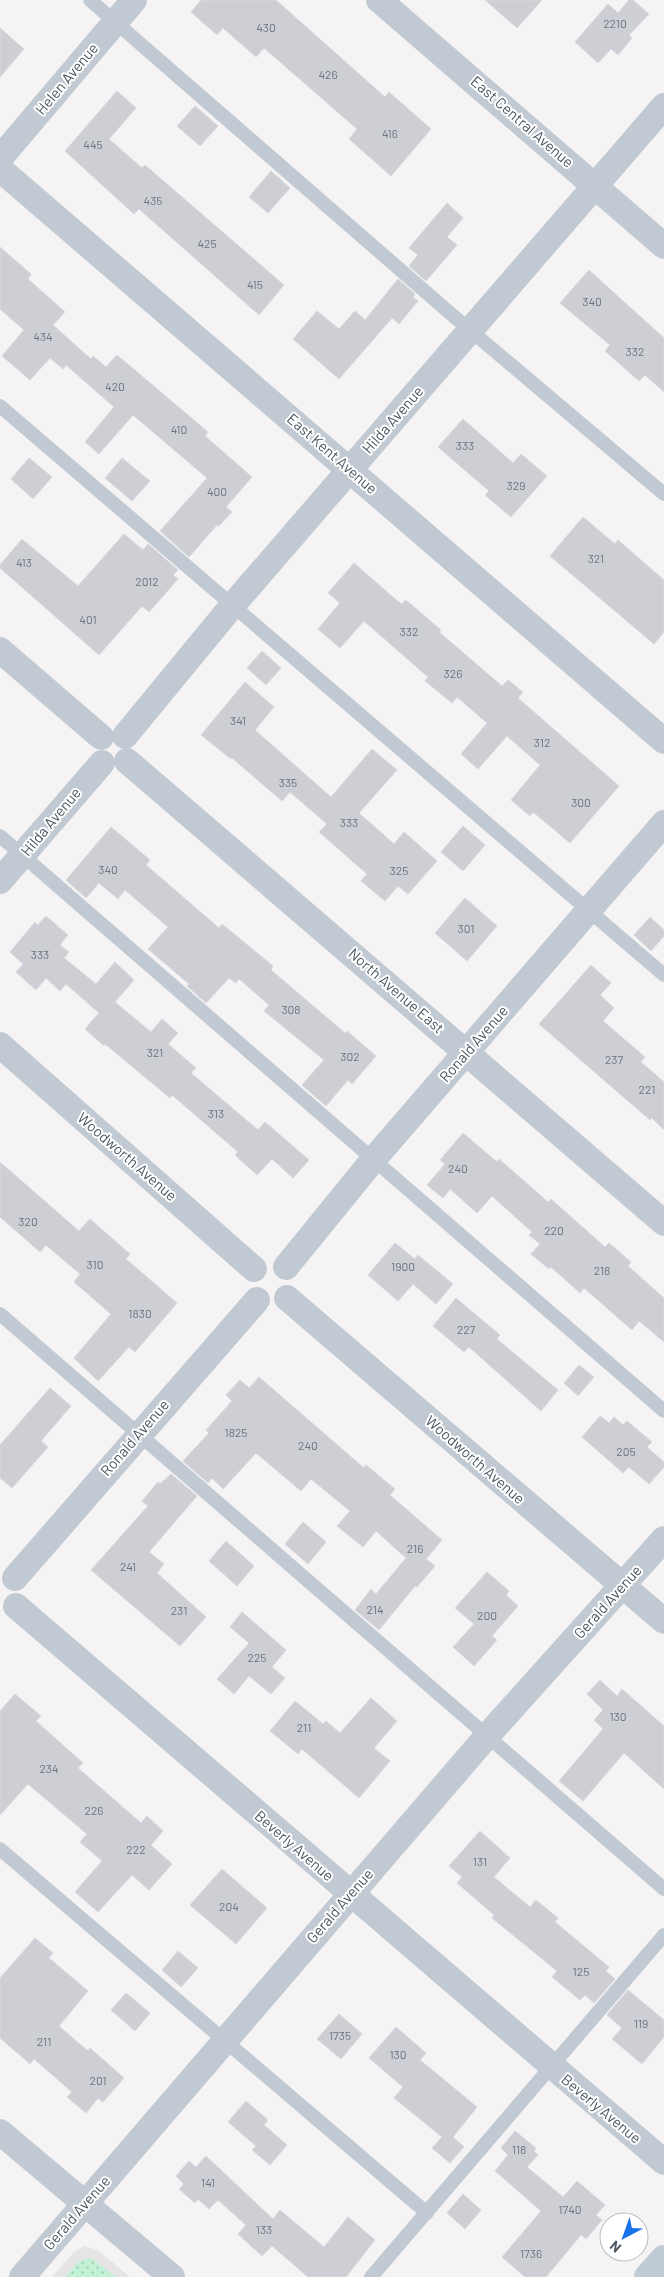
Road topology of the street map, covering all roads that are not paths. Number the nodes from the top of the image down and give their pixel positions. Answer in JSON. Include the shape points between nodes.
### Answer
{"nodes":[{"id":1,"x":90,"y":0,"type":"edge"},
{"id":2,"x":134,"y":0,"type":"edge"},
{"id":3,"x":379,"y":0,"type":"edge"},
{"id":4,"x":115,"y":22,"type":"junction"},
{"id":5,"x":664,"y":106,"type":"edge"},
{"id":6,"x":0,"y":158,"type":"edge"},
{"id":7,"x":0,"y":169,"type":"edge"},
{"id":8,"x":596,"y":186,"type":"junction"},
{"id":9,"x":664,"y":246,"type":"edge"},
{"id":10,"x":472,"y":330,"type":"junction"},
{"id":11,"x":0,"y":406,"type":"edge"},
{"id":12,"x":350,"y":470,"type":"junction"},
{"id":13,"x":664,"y":494,"type":"edge"},
{"id":14,"x":232,"y":606,"type":"junction"},
{"id":15,"x":0,"y":650,"type":"edge"},
{"id":16,"x":664,"y":741,"type":"edge"},
{"id":17,"x":114,"y":749,"type":"junction"},
{"id":18,"x":664,"y":823,"type":"edge"},
{"id":19,"x":0,"y":836,"type":"edge"},
{"id":20,"x":23,"y":856,"type":"junction"},
{"id":21,"x":0,"y":881,"type":"edge"},
{"id":22,"x":589,"y":910,"type":"junction"},
{"id":23,"x":664,"y":975,"type":"edge"},
{"id":24,"x":0,"y":1045,"type":"edge"},
{"id":25,"x":468,"y":1052,"type":"junction"},
{"id":26,"x":374,"y":1160,"type":"junction"},
{"id":27,"x":664,"y":1223,"type":"edge"},
{"id":28,"x":286,"y":1266,"type":"junction"},
{"id":29,"x":254,"y":1269,"type":"junction"},
{"id":30,"x":287,"y":1298,"type":"junction"},
{"id":31,"x":257,"y":1300,"type":"junction"},
{"id":32,"x":0,"y":1314,"type":"edge"},
{"id":33,"x":664,"y":1411,"type":"edge"},
{"id":34,"x":138,"y":1434,"type":"junction"},
{"id":35,"x":664,"y":1539,"type":"edge"},
{"id":36,"x":8,"y":1575,"type":"edge"},
{"id":37,"x":623,"y":1586,"type":"junction"},
{"id":38,"x":8,"y":1609,"type":"edge"},
{"id":39,"x":664,"y":1621,"type":"edge"},
{"id":40,"x":487,"y":1736,"type":"junction"},
{"id":41,"x":0,"y":1849,"type":"edge"},
{"id":42,"x":664,"y":1889,"type":"edge"},
{"id":43,"x":350,"y":1895,"type":"junction"},
{"id":44,"x":664,"y":1935,"type":"edge"},
{"id":45,"x":224,"y":2040,"type":"junction"},
{"id":46,"x":551,"y":2067,"type":"junction"},
{"id":47,"x":0,"y":2132,"type":"edge"},
{"id":48,"x":664,"y":2162,"type":"edge"},
{"id":49,"x":86,"y":2203,"type":"junction"},
{"id":50,"x":427,"y":2213,"type":"junction"},
{"id":51,"x":664,"y":2259,"type":"edge"},
{"id":52,"x":22,"y":2277,"type":"edge"},
{"id":53,"x":172,"y":2277,"type":"edge"},
{"id":54,"x":371,"y":2277,"type":"edge"},
{"id":55,"x":648,"y":2277,"type":"edge"}],
"edges":[{"from":1,"to":4,"type":"lane"},
{"from":2,"to":4,"type":"street","name":"Helen Avenue"},
{"from":3,"to":8,"type":"street","name":"East Central Avenue"},
{"from":4,"to":6,"type":"street","name":"Helen Avenue"},
{"from":4,"to":10,"type":"lane"},
{"from":5,"to":8,"type":"street","name":"Hilda Avenue"},
{"from":7,"to":12,"type":"street","name":"East Kent Avenue"},
{"from":8,"to":9,"type":"street","name":"East Central Avenue"},
{"from":8,"to":10,"type":"street","name":"Hilda Avenue"},
{"from":10,"to":12,"type":"street","name":"Hilda Avenue"},
{"from":10,"to":13,"type":"lane"},
{"from":11,"to":14,"type":"lane"},
{"from":12,"to":14,"type":"street","name":"Hilda Avenue"},
{"from":12,"to":16,"type":"street","name":"East Kent Avenue"},
{"from":14,"to":17,"type":"street","name":"Hilda Avenue"},
{"from":14,"to":22,"type":"lane"},
{"from":15,"to":17,"type":"street","name":"North Avenue East"},
{"from":17,"to":20,"type":"street","name":"Hilda Avenue"},
{"from":17,"to":25,"type":"street","name":"North Avenue East"},
{"from":18,"to":22,"type":"street","name":"Ronald Avenue"},
{"from":19,"to":20,"type":"lane"},
{"from":20,"to":21,"type":"street","name":"Hilda Avenue"},
{"from":20,"to":26,"type":"lane"},
{"from":22,"to":23,"type":"lane"},
{"from":22,"to":25,"type":"street","name":"Ronald Avenue"},
{"from":24,"to":29,"type":"street","name":"Woodworth Avenue"},
{"from":25,"to":26,"type":"street","name":"Ronald Avenue"},
{"from":25,"to":27,"type":"street","name":"North Avenue East"},
{"from":26,"to":28,"type":"street","name":"Ronald Avenue"},
{"from":26,"to":33,"type":"lane"},
{"from":28,"to":29,"type":"street","via":[[270,1260]]},
{"from":28,"to":30,"type":"street","via":[[294,1283]]},
{"from":29,"to":31,"type":"street","via":[[249,1287]]},
{"from":30,"to":31,"type":"street","via":[[271,1305]]},
{"from":30,"to":37,"type":"street","name":"Woodworth Avenue"},
{"from":31,"to":34,"type":"street","name":"Ronald Avenue"},
{"from":32,"to":34,"type":"lane"},
{"from":34,"to":36,"type":"street","name":"Ronald Avenue"},
{"from":34,"to":40,"type":"lane"},
{"from":35,"to":37,"type":"street","name":"Gerald Avenue"},
{"from":36,"to":38,"type":"street","via":[[21,1586],[22,1593]]},
{"from":37,"to":39,"type":"street","name":"Woodworth Avenue"},
{"from":37,"to":40,"type":"street","name":"Gerald Avenue"},
{"from":38,"to":43,"type":"street","name":"Beverly Avenue"},
{"from":40,"to":42,"type":"lane"},
{"from":40,"to":43,"type":"street","name":"Gerald Avenue"},
{"from":41,"to":45,"type":"lane"},
{"from":43,"to":45,"type":"street","name":"Gerald Avenue"},
{"from":43,"to":46,"type":"street","name":"Beverly Avenue"},
{"from":44,"to":46,"type":"lane"},
{"from":45,"to":49,"type":"street","name":"Gerald Avenue"},
{"from":45,"to":50,"type":"lane"},
{"from":46,"to":48,"type":"street","name":"Beverly Avenue"},
{"from":46,"to":50,"type":"lane"},
{"from":47,"to":49,"type":"street"},
{"from":49,"to":52,"type":"street","name":"Gerald Avenue"},
{"from":49,"to":53,"type":"street"},
{"from":50,"to":54,"type":"lane"},
{"from":51,"to":55,"type":"main road"}]}
